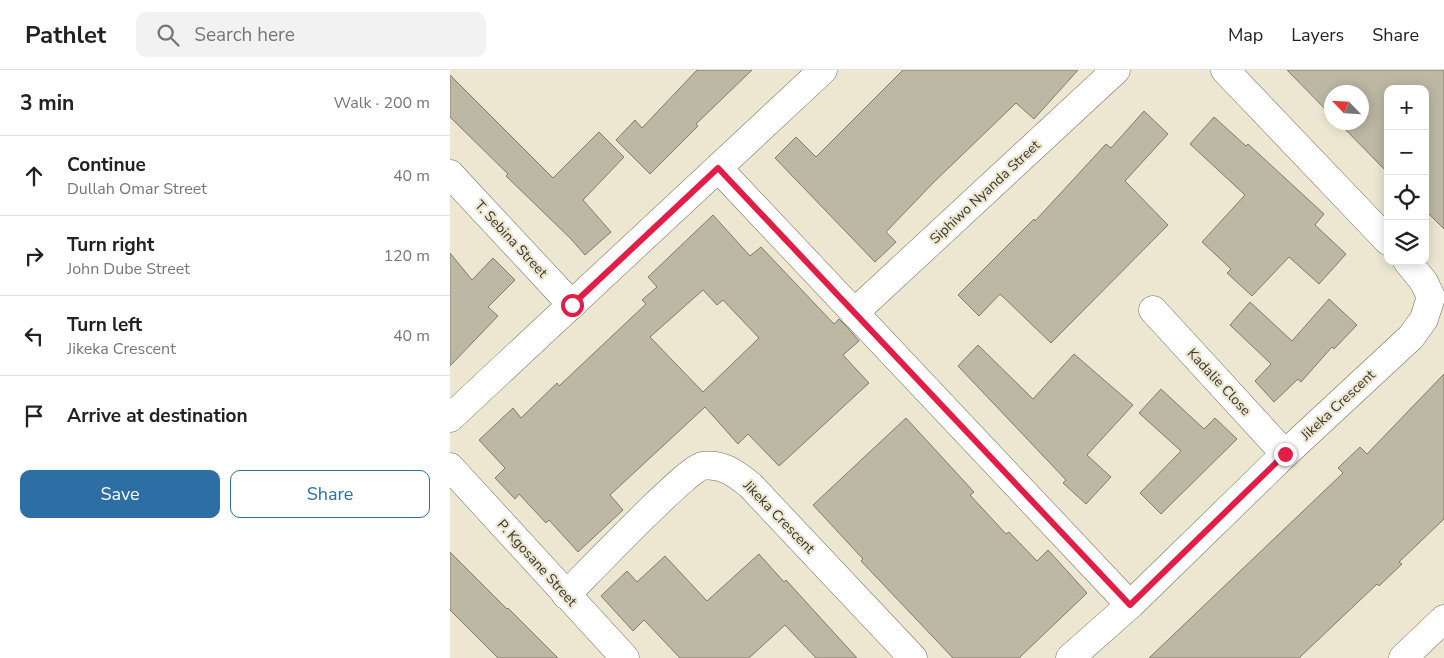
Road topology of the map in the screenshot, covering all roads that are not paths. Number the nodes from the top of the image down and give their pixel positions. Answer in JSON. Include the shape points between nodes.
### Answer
{"nodes":[{"id":1,"x":823,"y":70,"type":"edge"},
{"id":2,"x":1116,"y":70,"type":"edge"},
{"id":3,"x":1225,"y":70,"type":"edge"},
{"id":4,"x":718,"y":168,"type":"junction"},
{"id":5,"x":450,"y":174,"type":"edge"},
{"id":6,"x":1384,"y":237,"type":"edge"},
{"id":7,"x":1410,"y":265,"type":"edge"},
{"id":8,"x":572,"y":305,"type":"junction"},
{"id":9,"x":1153,"y":310,"type":"dead end"},
{"id":10,"x":854,"y":313,"type":"junction"},
{"id":11,"x":450,"y":418,"type":"edge"},
{"id":12,"x":1285,"y":454,"type":"junction"},
{"id":13,"x":450,"y":467,"type":"edge"},
{"id":14,"x":566,"y":596,"type":"junction"},
{"id":15,"x":1130,"y":605,"type":"junction"},
{"id":16,"x":1444,"y":619,"type":"edge"},
{"id":17,"x":625,"y":658,"type":"edge"},
{"id":18,"x":913,"y":658,"type":"edge"},
{"id":19,"x":1070,"y":658,"type":"edge"},
{"id":20,"x":1403,"y":658,"type":"edge"}],
"edges":[{"from":1,"to":4,"type":"street"},
{"from":2,"to":10,"type":"street","name":"Siphiwo Nyanda Street"},
{"from":3,"to":6,"type":"street"},
{"from":4,"to":8,"type":"street"},
{"from":4,"to":10,"type":"street"},
{"from":5,"to":8,"type":"street","name":"T. Sebina Street"},
{"from":7,"to":12,"type":"street","name":"Jikeka Crescent","via":[[1431,297],[1424,319],[1411,337]]},
{"from":8,"to":11,"type":"street"},
{"from":9,"to":12,"type":"street","name":"Kadalie Close"},
{"from":10,"to":15,"type":"street"},
{"from":12,"to":15,"type":"street","name":"Jikeka Crescent"},
{"from":13,"to":14,"type":"street","name":"P. Kgosane Street"},
{"from":14,"to":17,"type":"street","name":"P. Kgosane Street"},
{"from":14,"to":18,"type":"street","name":"Jikeka Crescent","via":[[674,487],[700,466],[718,465],[734,472],[750,485]]},
{"from":15,"to":19,"type":"street","name":"Jikeka Crescent"},
{"from":16,"to":20,"type":"street"}]}
